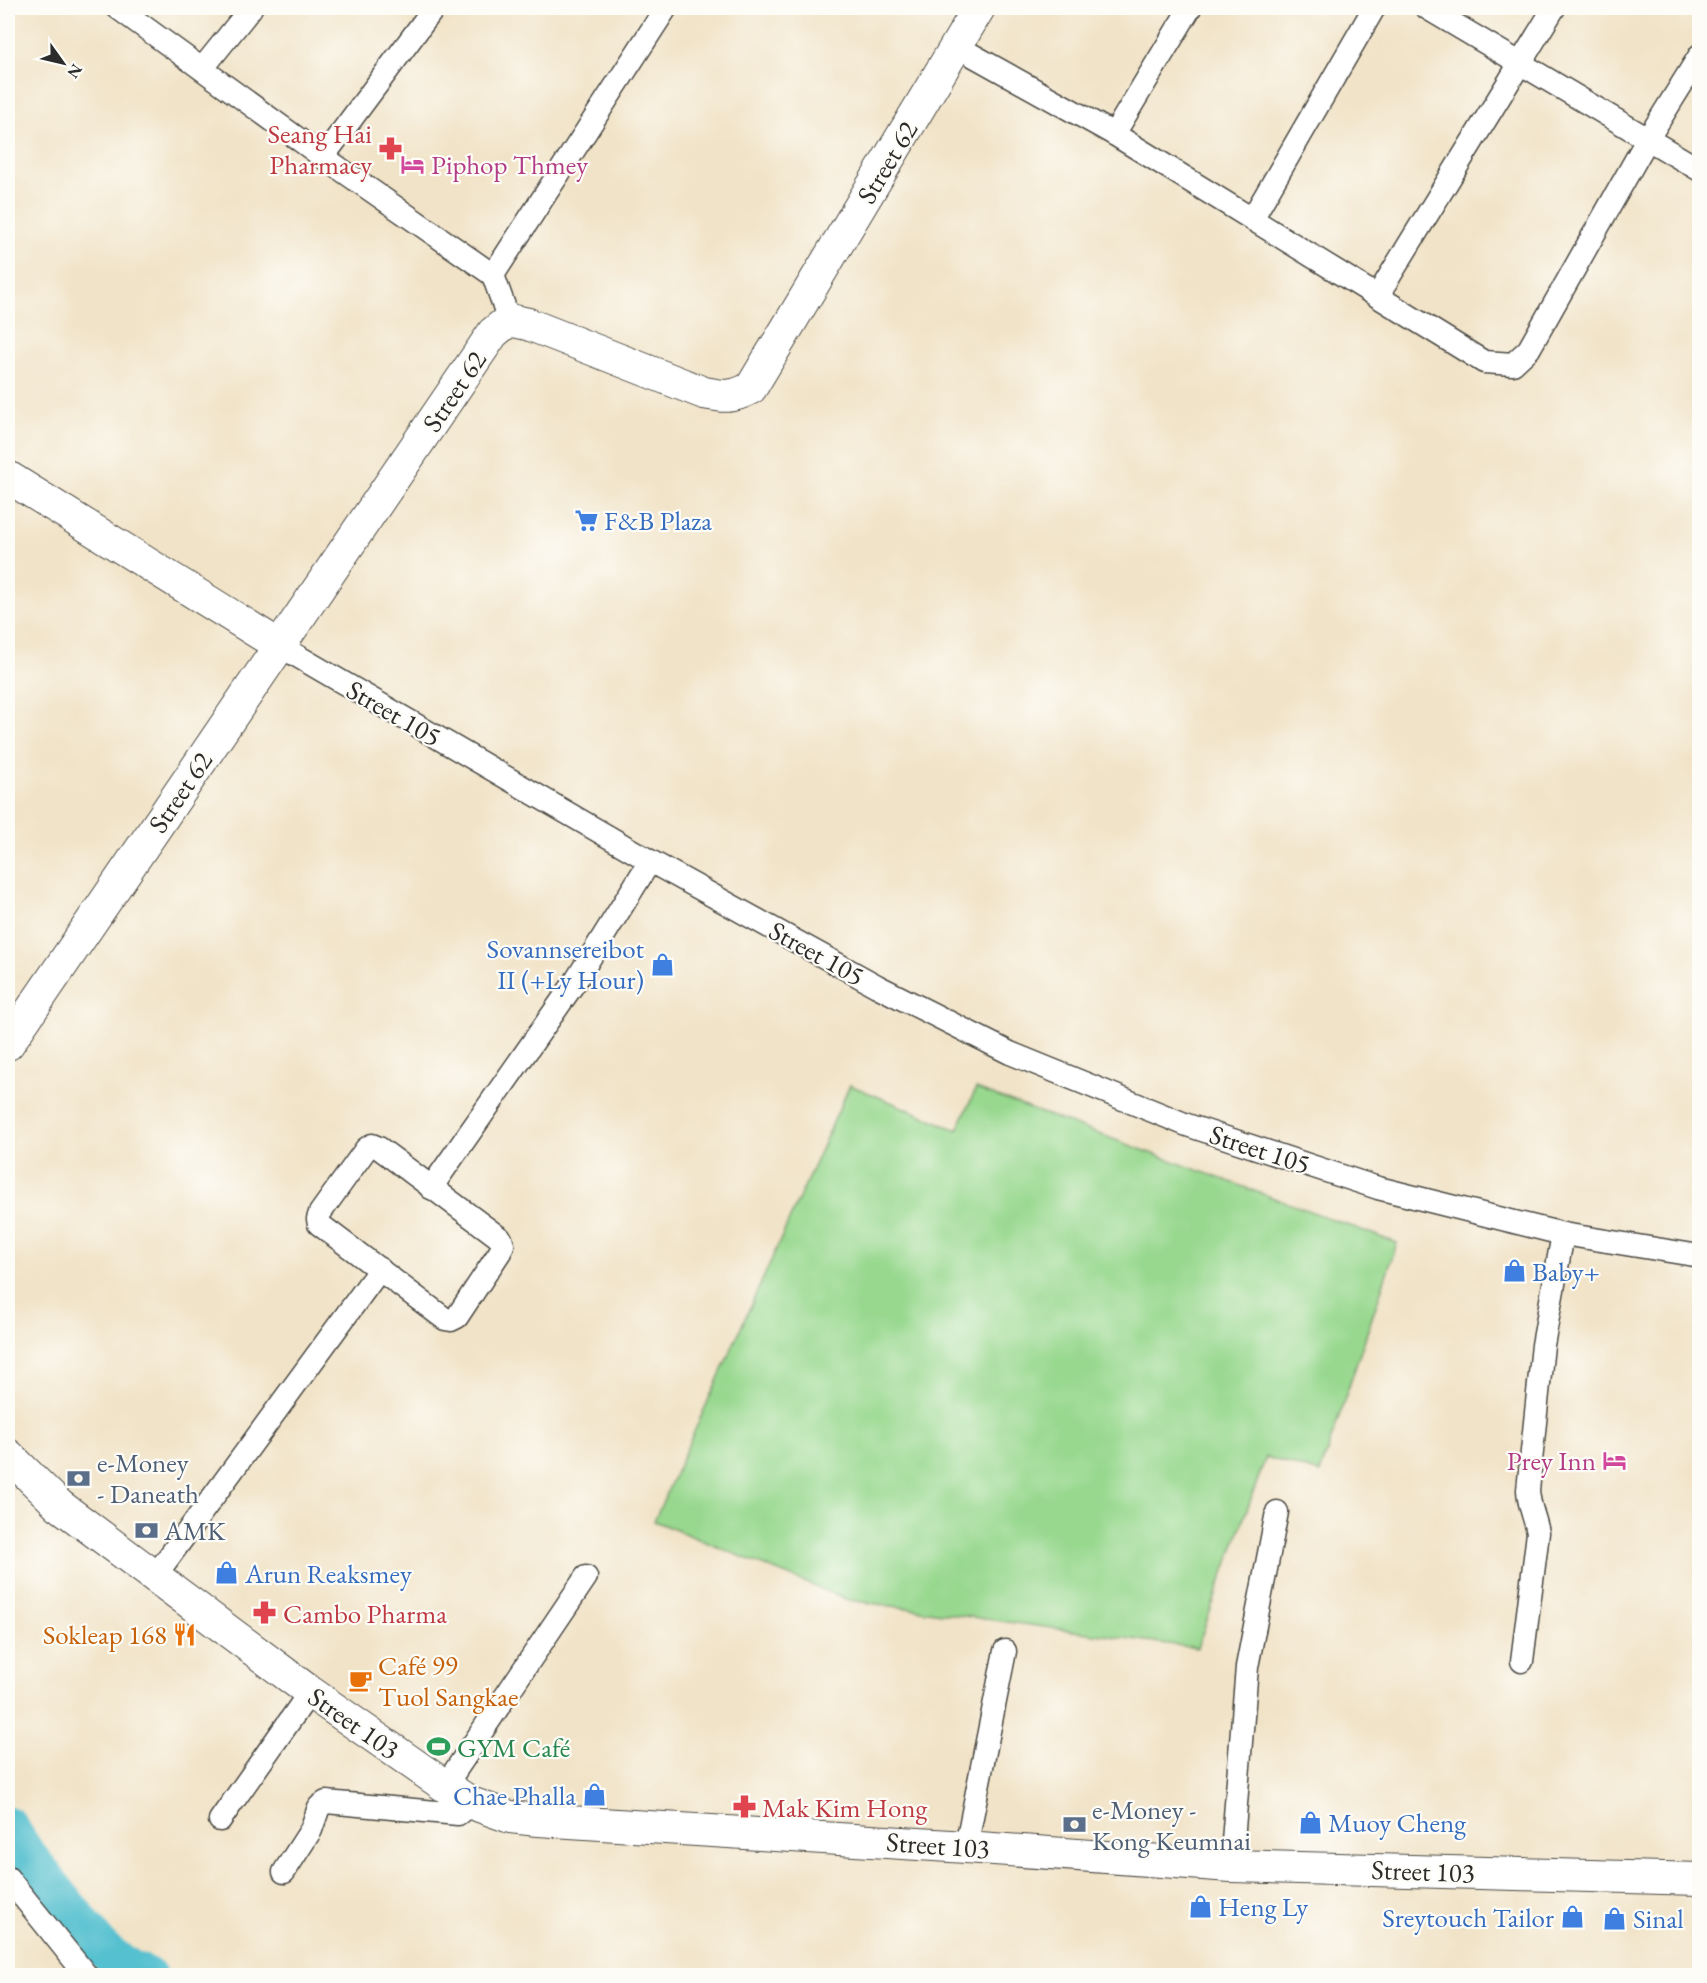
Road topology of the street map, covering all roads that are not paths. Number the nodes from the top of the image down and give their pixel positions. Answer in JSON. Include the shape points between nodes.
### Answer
{"nodes":[{"id":1,"x":118,"y":8,"type":"edge"},
{"id":2,"x":251,"y":8,"type":"edge"},
{"id":3,"x":434,"y":8,"type":"edge"},
{"id":4,"x":666,"y":8,"type":"edge"},
{"id":5,"x":979,"y":8,"type":"edge"},
{"id":6,"x":1190,"y":8,"type":"edge"},
{"id":7,"x":1374,"y":8,"type":"edge"},
{"id":8,"x":1427,"y":8,"type":"edge"},
{"id":9,"x":1554,"y":8,"type":"edge"},
{"id":10,"x":956,"y":46,"type":"junction"},
{"id":11,"x":1700,"y":55,"type":"edge"},
{"id":12,"x":1520,"y":64,"type":"junction"},
{"id":13,"x":202,"y":69,"type":"junction"},
{"id":14,"x":1114,"y":134,"type":"junction"},
{"id":15,"x":1647,"y":140,"type":"junction"},
{"id":16,"x":323,"y":158,"type":"junction"},
{"id":17,"x":1700,"y":170,"type":"edge"},
{"id":18,"x":1252,"y":219,"type":"junction"},
{"id":19,"x":493,"y":275,"type":"junction"},
{"id":20,"x":1378,"y":295,"type":"junction"},
{"id":21,"x":509,"y":320,"type":"junction"},
{"id":22,"x":8,"y":477,"type":"edge"},
{"id":23,"x":280,"y":646,"type":"junction"},
{"id":24,"x":650,"y":861,"type":"junction"},
{"id":25,"x":8,"y":1044,"type":"edge"},
{"id":26,"x":431,"y":1188,"type":"junction"},
{"id":27,"x":1563,"y":1234,"type":"junction"},
{"id":28,"x":1700,"y":1256,"type":"edge"},
{"id":29,"x":380,"y":1269,"type":"junction"},
{"id":30,"x":8,"y":1455,"type":"edge"},
{"id":31,"x":1277,"y":1512,"type":"dead end"},
{"id":32,"x":156,"y":1576,"type":"junction"},
{"id":33,"x":586,"y":1577,"type":"dead end"},
{"id":34,"x":1005,"y":1651,"type":"dead end"},
{"id":35,"x":1522,"y":1661,"type":"dead end"},
{"id":36,"x":310,"y":1692,"type":"junction"},
{"id":37,"x":445,"y":1786,"type":"junction"},
{"id":38,"x":471,"y":1803,"type":"junction"},
{"id":39,"x":220,"y":1820,"type":"dead end"},
{"id":40,"x":966,"y":1847,"type":"junction"},
{"id":41,"x":1231,"y":1866,"type":"junction"},
{"id":42,"x":284,"y":1872,"type":"dead end"},
{"id":43,"x":8,"y":1878,"type":"edge"},
{"id":44,"x":1700,"y":1879,"type":"edge"},
{"id":45,"x":87,"y":1976,"type":"edge"}],
"edges":[{"from":1,"to":13,"type":"street"},
{"from":2,"to":13,"type":"street"},
{"from":3,"to":16,"type":"street"},
{"from":4,"to":19,"type":"street"},
{"from":5,"to":10,"type":"street","name":"Street 62"},
{"from":6,"to":14,"type":"street"},
{"from":7,"to":18,"type":"street"},
{"from":8,"to":12,"type":"street"},
{"from":9,"to":12,"type":"street"},
{"from":10,"to":14,"type":"street"},
{"from":10,"to":21,"type":"street","name":"Street 62","via":[[751,388],[725,397],[704,393]]},
{"from":11,"to":15,"type":"street"},
{"from":12,"to":15,"type":"street"},
{"from":12,"to":20,"type":"street"},
{"from":13,"to":16,"type":"street"},
{"from":14,"to":18,"type":"street"},
{"from":15,"to":17,"type":"street"},
{"from":15,"to":20,"type":"street","via":[[1528,349],[1513,364],[1484,362]]},
{"from":16,"to":19,"type":"street"},
{"from":18,"to":20,"type":"street"},
{"from":19,"to":21,"type":"street"},
{"from":21,"to":23,"type":"street","name":"Street 62","via":[[494,333]]},
{"from":22,"to":23,"type":"street","name":"Street 105"},
{"from":23,"to":24,"type":"street","name":"Street 105"},
{"from":23,"to":25,"type":"street","name":"Street 62"},
{"from":24,"to":26,"type":"street","via":[[575,982]]},
{"from":24,"to":27,"type":"street","name":"Street 105","via":[[877,986],[1010,1053],[1187,1125],[1356,1181]]},
{"from":26,"to":29,"type":"street","via":[[372,1145],[320,1213],[320,1224]]},
{"from":26,"to":29,"type":"street","via":[[501,1239],[500,1252],[452,1320]]},
{"from":27,"to":28,"type":"street","name":"Street 105"},
{"from":27,"to":35,"type":"street","via":[[1543,1345],[1528,1490],[1538,1533]]},
{"from":29,"to":32,"type":"street"},
{"from":30,"to":32,"type":"street","name":"Street 103","via":[[59,1505]]},
{"from":31,"to":41,"type":"street","via":[[1247,1667]]},
{"from":32,"to":36,"type":"street","name":"Street 103"},
{"from":33,"to":37,"type":"street"},
{"from":34,"to":40,"type":"street"},
{"from":36,"to":37,"type":"street","name":"Street 103"},
{"from":36,"to":39,"type":"street"},
{"from":37,"to":38,"type":"street","name":"Street 103"},
{"from":38,"to":40,"type":"street","name":"Street 103","via":[[510,1817],[538,1820]]},
{"from":38,"to":42,"type":"street","via":[[458,1814],[326,1802],[319,1807],[311,1830]]},
{"from":40,"to":41,"type":"street","name":"Street 103"},
{"from":41,"to":44,"type":"street","name":"Street 103"},
{"from":43,"to":45,"type":"street"}]}
